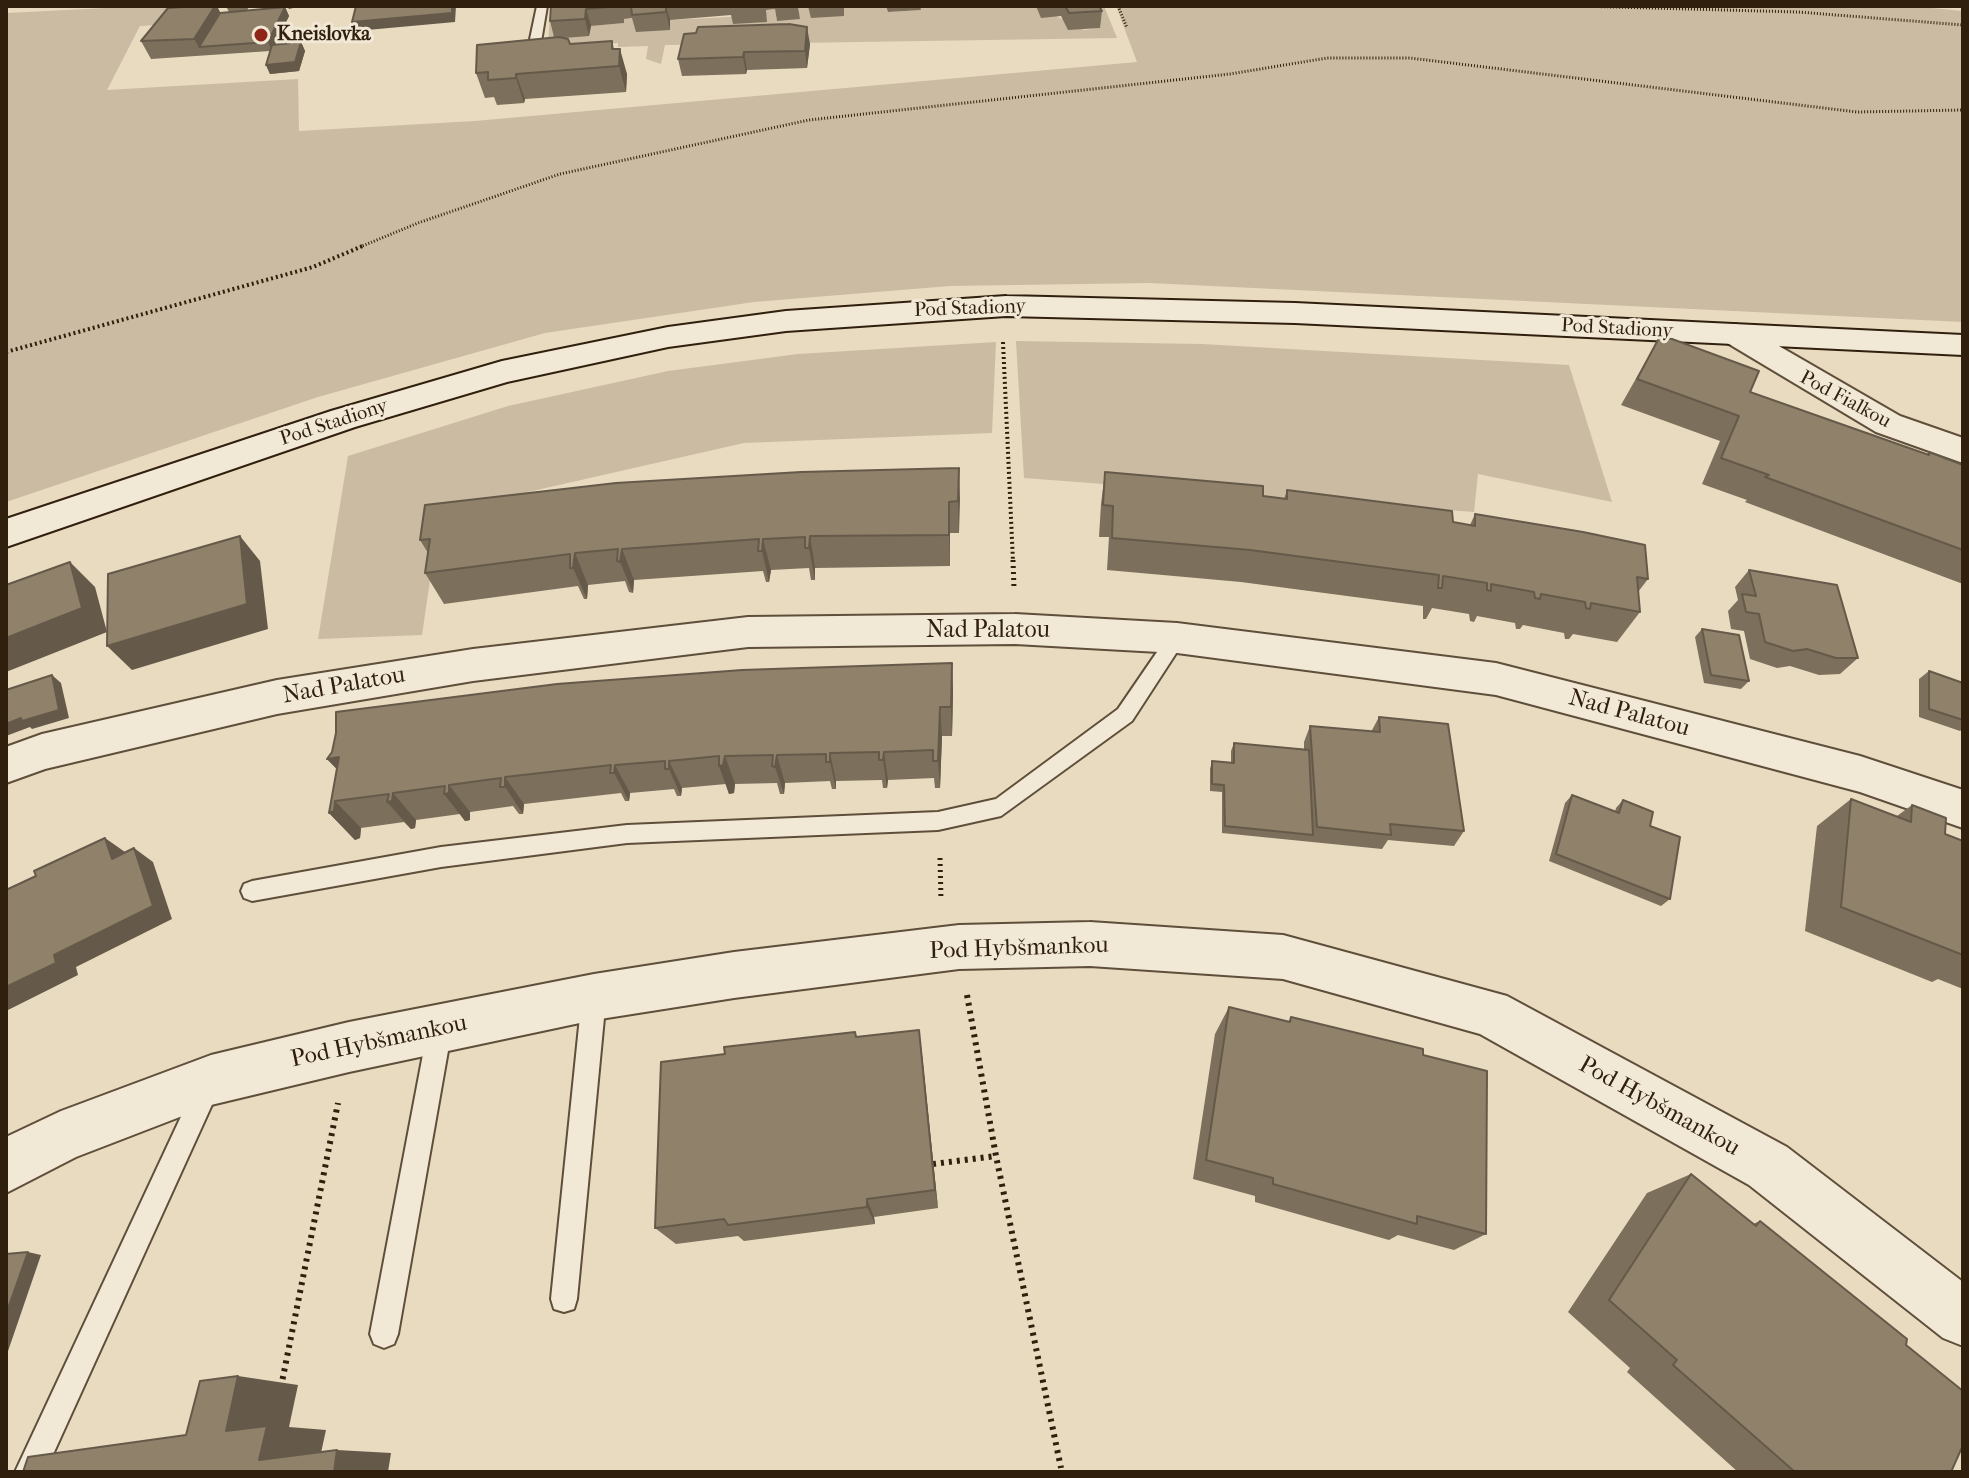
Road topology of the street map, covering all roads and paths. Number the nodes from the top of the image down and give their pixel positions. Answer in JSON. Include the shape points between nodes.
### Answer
{"nodes":[{"id":1,"x":542,"y":6,"type":"edge"},
{"id":2,"x":1118,"y":6,"type":"edge"},
{"id":3,"x":1577,"y":6,"type":"edge"},
{"id":4,"x":1963,"y":25,"type":"edge"},
{"id":5,"x":1127,"y":28,"type":"dead end"},
{"id":6,"x":573,"y":53,"type":"edge"},
{"id":7,"x":1963,"y":110,"type":"edge"},
{"id":8,"x":1735,"y":334,"type":"junction"},
{"id":9,"x":1003,"y":335,"type":"dead end"},
{"id":10,"x":1963,"y":345,"type":"edge"},
{"id":11,"x":6,"y":352,"type":"edge"},
{"id":12,"x":1963,"y":451,"type":"edge"},
{"id":13,"x":6,"y":533,"type":"edge"},
{"id":14,"x":1015,"y":629,"type":"junction"},
{"id":15,"x":1177,"y":638,"type":"junction"},
{"id":16,"x":6,"y":765,"type":"edge"},
{"id":17,"x":1963,"y":809,"type":"edge"},
{"id":18,"x":938,"y":821,"type":"junction"},
{"id":19,"x":252,"y":891,"type":"dead end"},
{"id":20,"x":951,"y":948,"type":"junction"},
{"id":21,"x":594,"y":997,"type":"junction"},
{"id":22,"x":440,"y":1028,"type":"junction"},
{"id":23,"x":349,"y":1047,"type":"junction"},
{"id":24,"x":211,"y":1080,"type":"junction"},
{"id":25,"x":996,"y":1156,"type":"junction"},
{"id":26,"x":933,"y":1164,"type":"edge"},
{"id":27,"x":6,"y":1166,"type":"edge"},
{"id":28,"x":564,"y":1299,"type":"dead end"},
{"id":29,"x":1963,"y":1318,"type":"edge"},
{"id":30,"x":384,"y":1334,"type":"dead end"},
{"id":31,"x":281,"y":1387,"type":"dead end"},
{"id":32,"x":1061,"y":1468,"type":"dead end"},
{"id":33,"x":30,"y":1472,"type":"edge"}],
"edges":[{"from":1,"to":6,"type":"lane","via":[[535,44],[549,52]]},
{"from":2,"to":5,"type":"path"},
{"from":3,"to":4,"type":"path","via":[[1798,12]]},
{"from":7,"to":11,"type":"path","via":[[1857,112],[1410,58],[1327,58],[1230,74],[809,120],[560,174],[418,223],[313,267]]},
{"from":8,"to":10,"type":"main road","name":"Pod Stadiony"},
{"from":8,"to":12,"type":"street","name":"Pod Fialkou","via":[[1888,424]]},
{"from":8,"to":13,"type":"main road","name":"Pod Stadiony","via":[[1295,313],[1006,306],[786,321],[668,337],[502,372],[343,419]]},
{"from":9,"to":14,"type":"path"},
{"from":14,"to":15,"type":"street","name":"Nad Palatou"},
{"from":14,"to":16,"type":"street","name":"Nad Palatou","via":[[748,632],[473,665],[277,697]]},
{"from":15,"to":17,"type":"street","name":"Nad Palatou","via":[[1496,679],[1860,774]]},
{"from":15,"to":18,"type":"lane","via":[[1125,715],[1001,807]]},
{"from":18,"to":19,"type":"lane","via":[[627,834],[441,857]]},
{"from":18,"to":20,"type":"path"},
{"from":20,"to":21,"type":"street","name":"Pod Hybšmankou"},
{"from":20,"to":25,"type":"path"},
{"from":20,"to":29,"type":"street","name":"Pod Hybšmankou","via":[[1090,944],[1283,957],[1490,1013],[1768,1166]]},
{"from":21,"to":22,"type":"street","name":"Pod Hybšmankou"},
{"from":21,"to":28,"type":"lane"},
{"from":22,"to":23,"type":"street","name":"Pod Hybšmankou"},
{"from":22,"to":30,"type":"lane"},
{"from":23,"to":24,"type":"street","name":"Pod Hybšmankou"},
{"from":23,"to":31,"type":"path"},
{"from":24,"to":27,"type":"street","name":"Pod Hybšmankou","via":[[61,1137]]},
{"from":24,"to":33,"type":"lane"},
{"from":25,"to":26,"type":"path"},
{"from":25,"to":32,"type":"path"}]}
